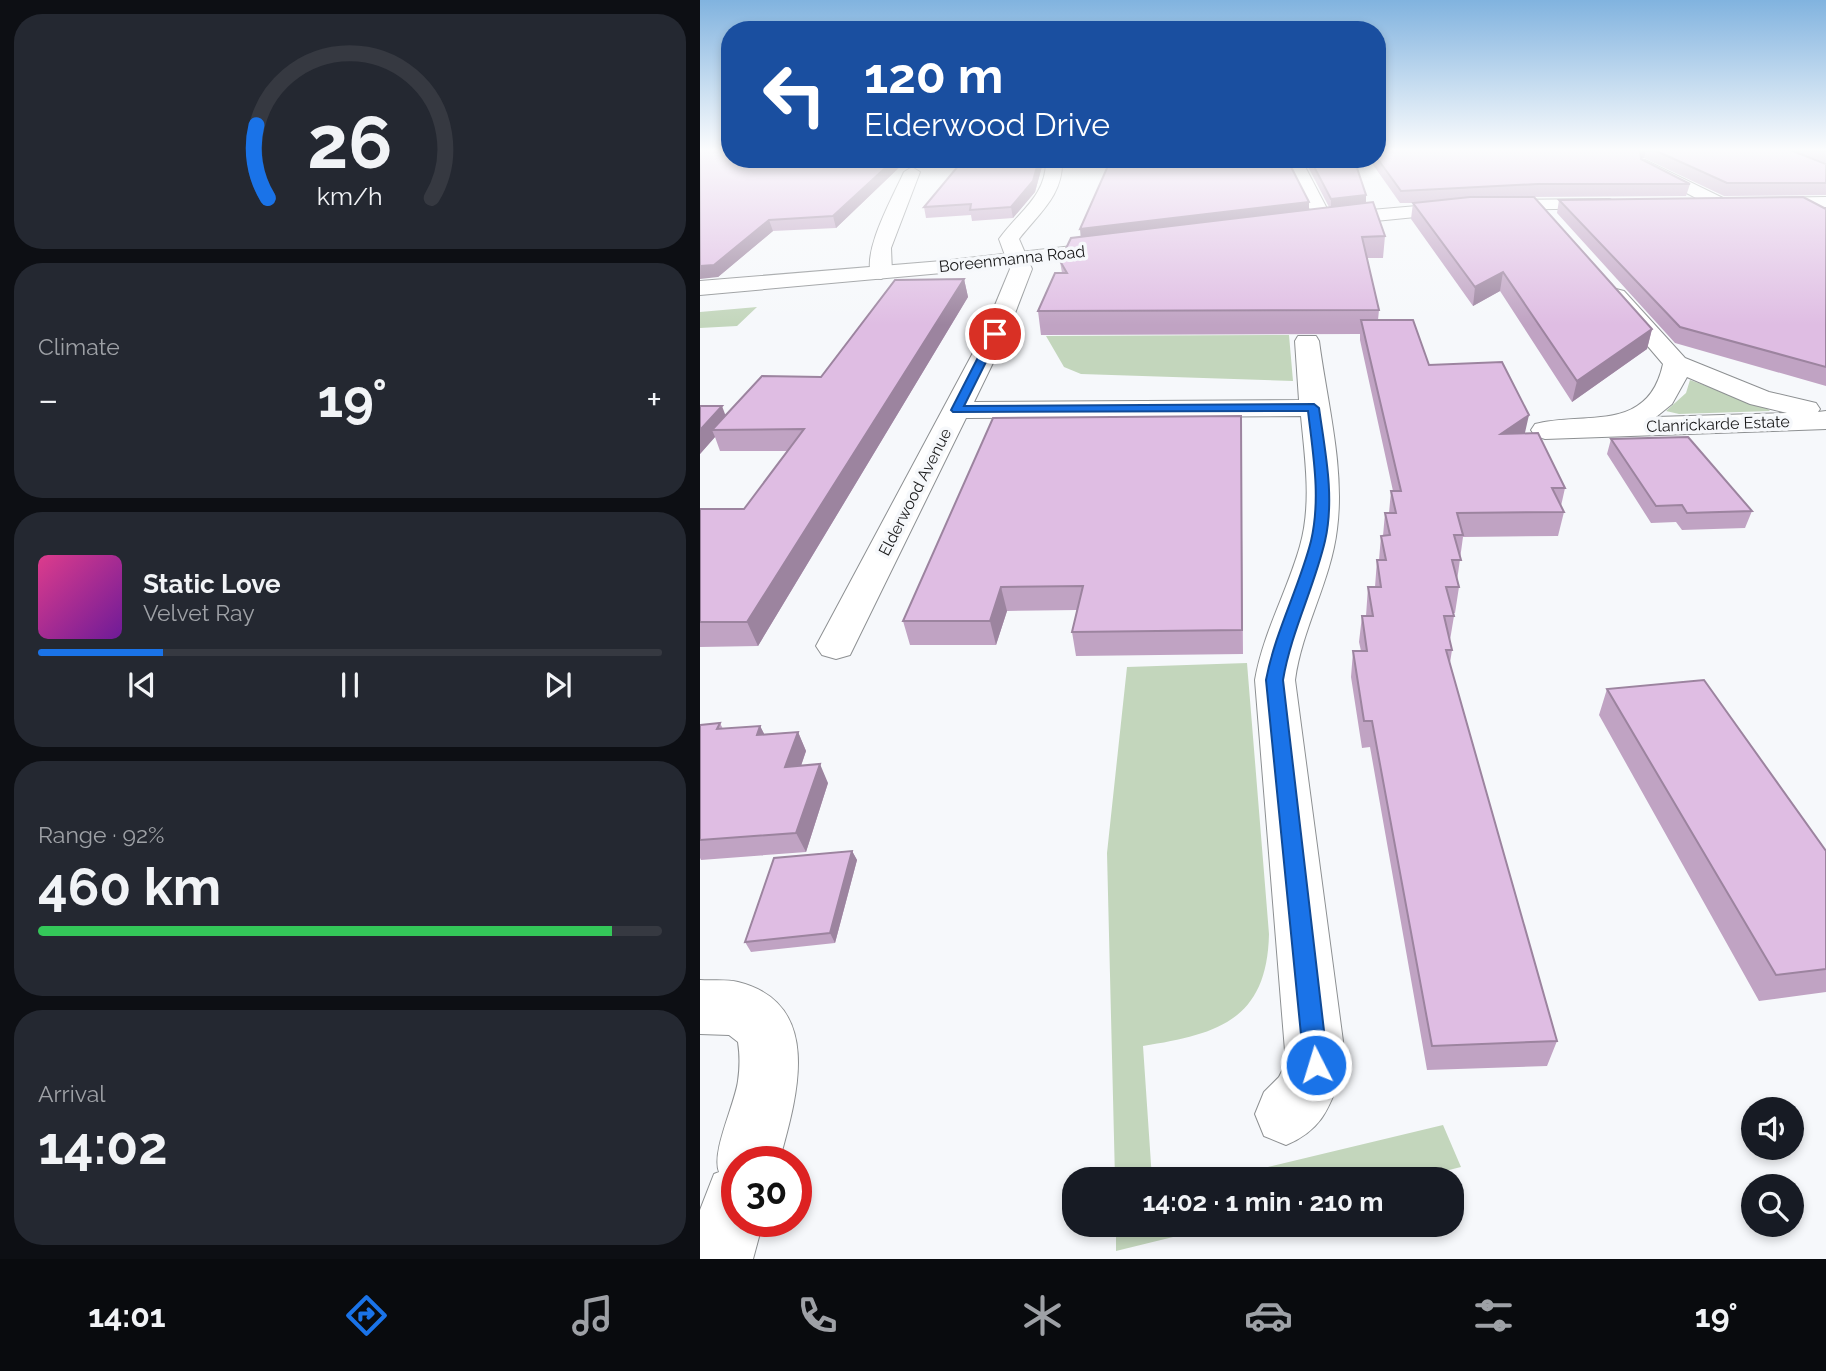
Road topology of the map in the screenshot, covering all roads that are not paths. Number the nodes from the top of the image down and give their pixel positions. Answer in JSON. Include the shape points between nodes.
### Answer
{"nodes":[{"id":1,"x":897,"y":208,"type":"edge"},
{"id":2,"x":1037,"y":208,"type":"edge"},
{"id":3,"x":1318,"y":208,"type":"edge"},
{"id":4,"x":1450,"y":208,"type":"edge"},
{"id":5,"x":1539,"y":208,"type":"edge"},
{"id":6,"x":1324,"y":220,"type":"junction"},
{"id":7,"x":1301,"y":223,"type":"edge"},
{"id":8,"x":1555,"y":227,"type":"edge"},
{"id":9,"x":1142,"y":243,"type":"edge"},
{"id":10,"x":1017,"y":259,"type":"junction"},
{"id":11,"x":881,"y":273,"type":"junction"},
{"id":12,"x":1601,"y":281,"type":"edge"},
{"id":13,"x":700,"y":288,"type":"edge"},
{"id":14,"x":1307,"y":341,"type":"edge"},
{"id":15,"x":1676,"y":363,"type":"junction"},
{"id":16,"x":1314,"y":408,"type":"junction"},
{"id":17,"x":957,"y":410,"type":"junction"},
{"id":18,"x":1826,"y":412,"type":"edge"},
{"id":19,"x":1826,"y":421,"type":"edge"},
{"id":20,"x":1610,"y":428,"type":"junction"},
{"id":21,"x":1545,"y":430,"type":"dead end"},
{"id":22,"x":836,"y":646,"type":"dead end"},
{"id":23,"x":700,"y":1007,"type":"edge"},
{"id":24,"x":1286,"y":1114,"type":"dead end"},
{"id":25,"x":751,"y":1146,"type":"edge"},
{"id":26,"x":725,"y":1237,"type":"edge"},
{"id":27,"x":719,"y":1259,"type":"edge"}],
"edges":[{"from":1,"to":11,"type":"street","via":[[881,248]]},
{"from":2,"to":10,"type":"street","name":"Elderwood Avenue","via":[[1009,240]]},
{"from":3,"to":6,"type":"street"},
{"from":4,"to":6,"type":"street"},
{"from":5,"to":8,"type":"street"},
{"from":6,"to":7,"type":"street"},
{"from":9,"to":10,"type":"street","name":"Boreenmanna Road"},
{"from":10,"to":11,"type":"street","name":"Boreenmanna Road"},
{"from":10,"to":17,"type":"street","name":"Elderwood Avenue","via":[[1021,270],[1017,285]]},
{"from":11,"to":13,"type":"street","name":"Boreenmanna Road"},
{"from":12,"to":15,"type":"street","name":"Clanrickarde Estate"},
{"from":14,"to":16,"type":"street"},
{"from":15,"to":18,"type":"street","name":"Clanrickarde Estate","via":[[1760,398]]},
{"from":15,"to":20,"type":"street","name":"Clanrickarde Estate","via":[[1674,383],[1666,396]]},
{"from":16,"to":17,"type":"street"},
{"from":16,"to":24,"type":"street","via":[[1323,494],[1318,540],[1275,680],[1316,1065],[1301,1099]]},
{"from":17,"to":22,"type":"street","name":"Elderwood Avenue"},
{"from":19,"to":20,"type":"street","name":"Clanrickarde Estate"},
{"from":20,"to":21,"type":"street","name":"Clanrickarde Estate"},
{"from":23,"to":25,"type":"street","via":[[743,1011],[760,1023],[769,1048],[770,1078]]},
{"from":26,"to":27,"type":"street"}]}
